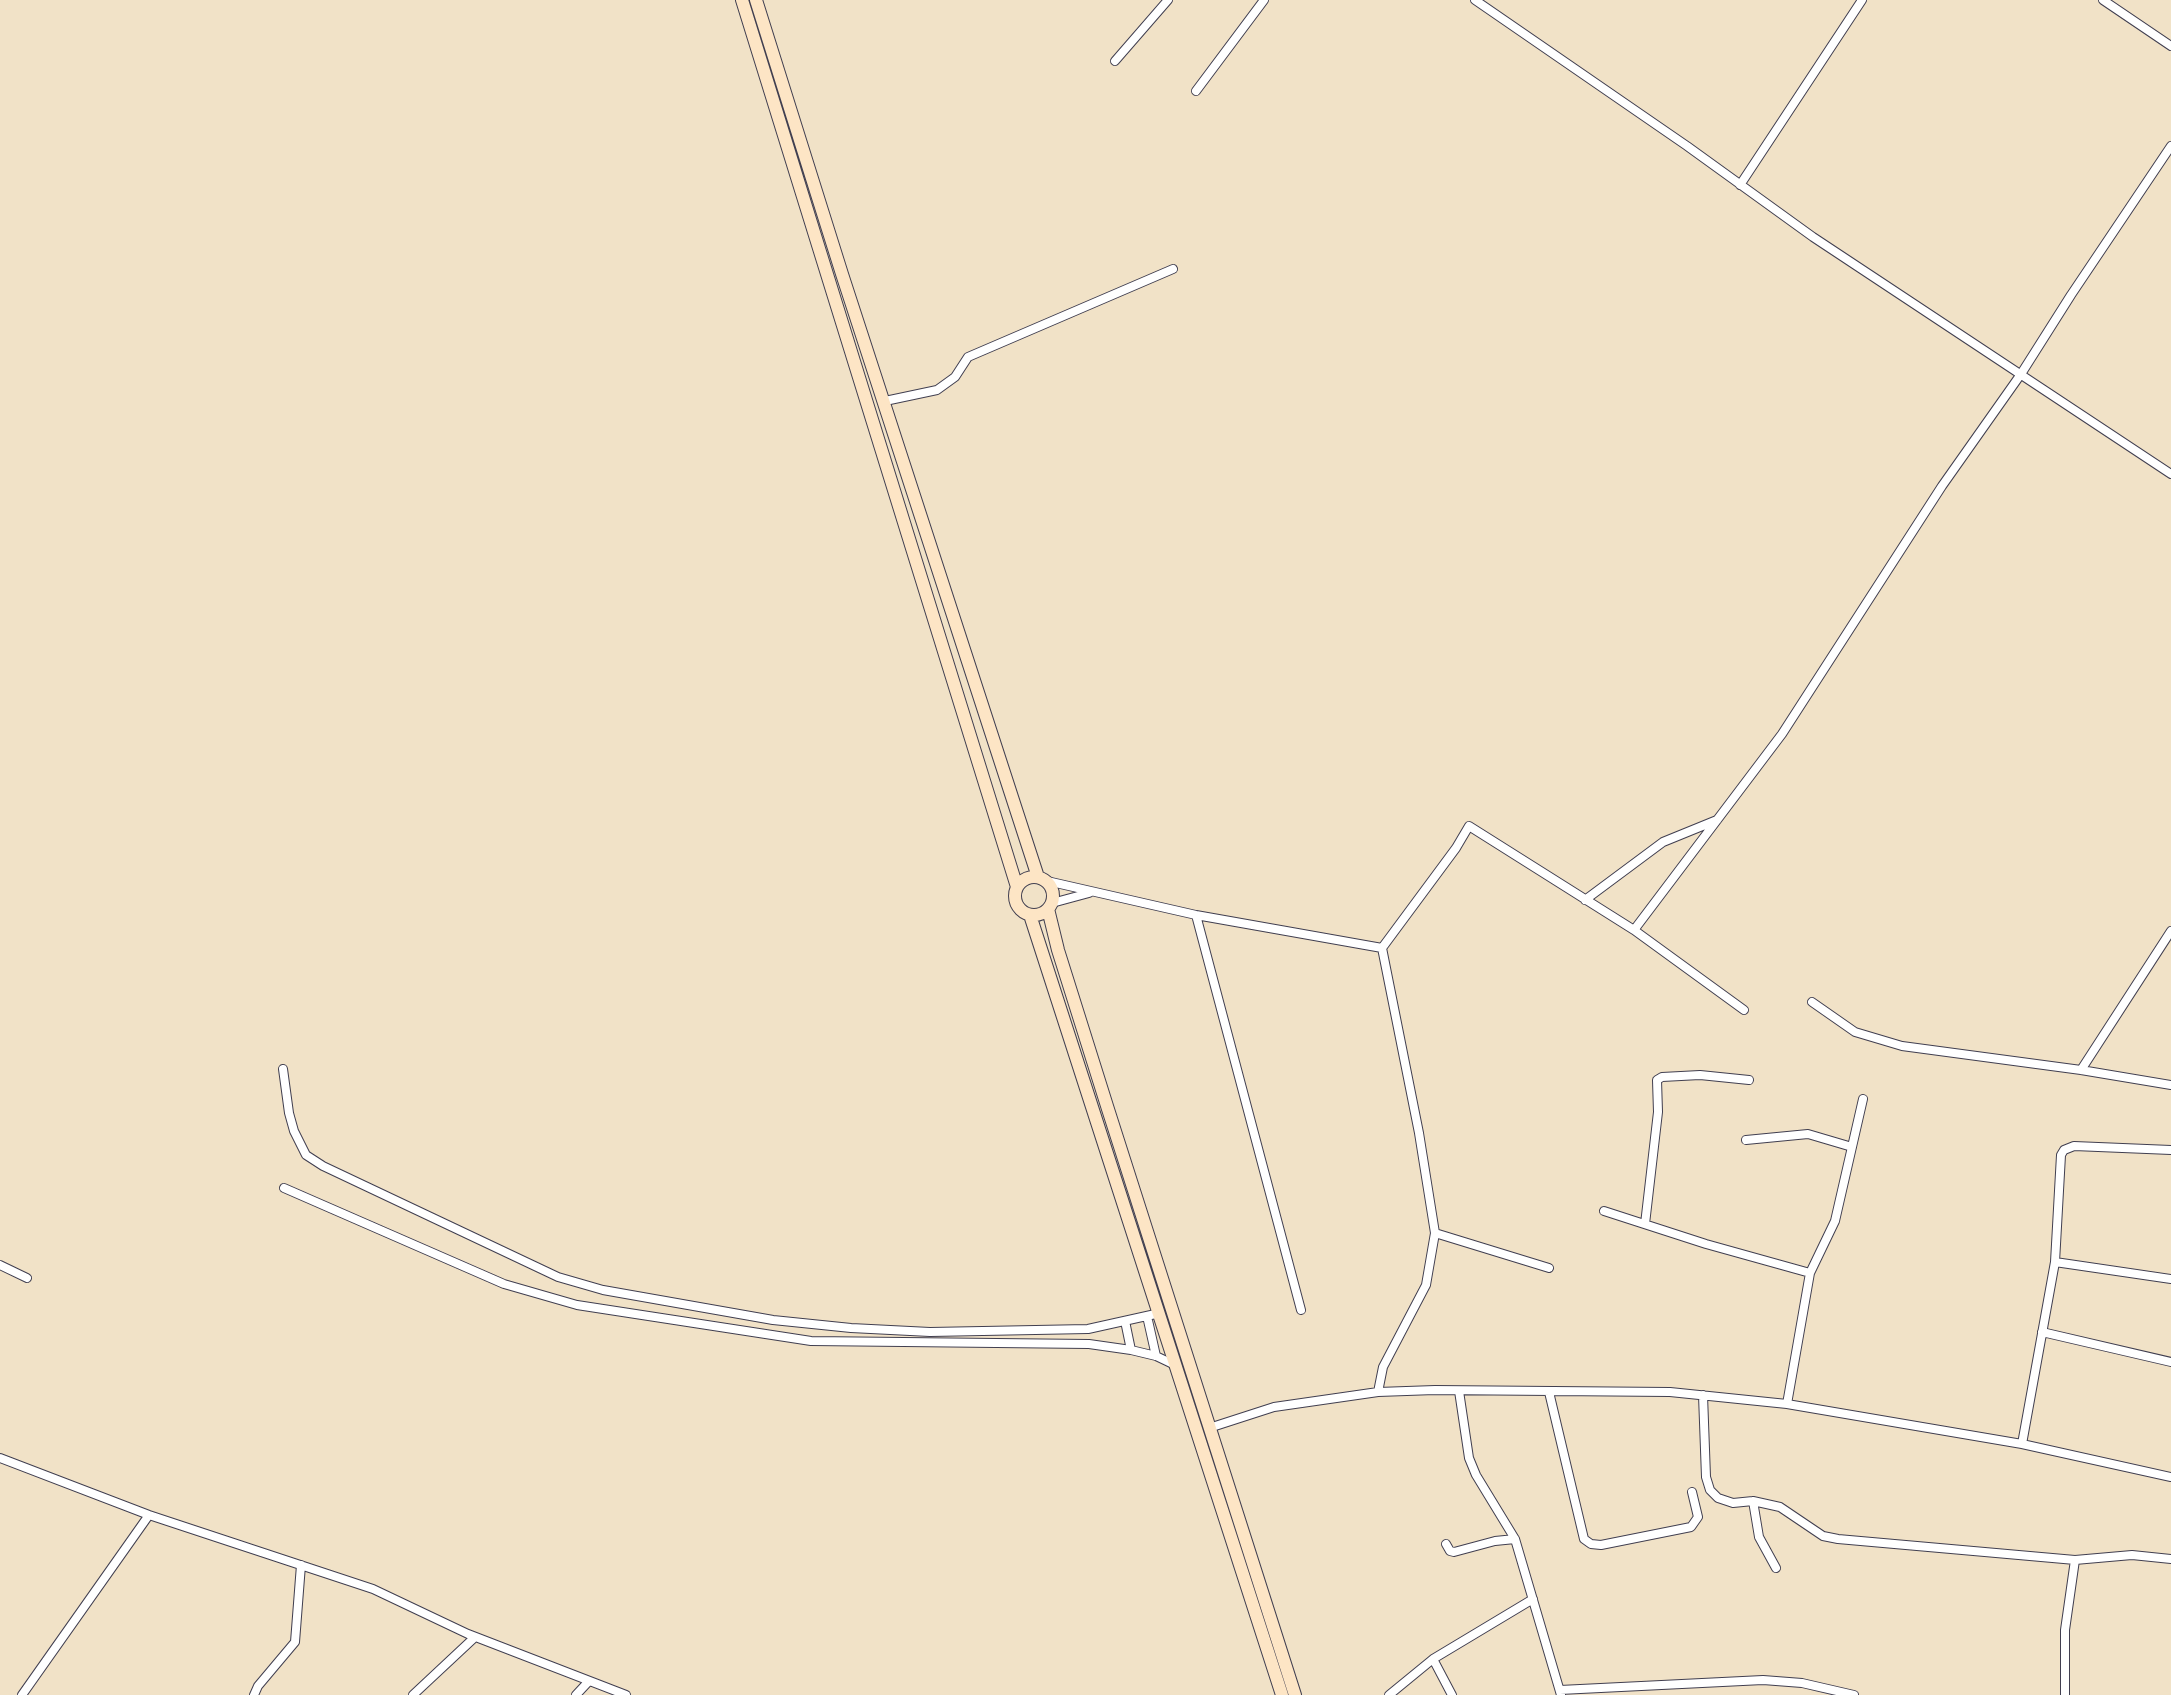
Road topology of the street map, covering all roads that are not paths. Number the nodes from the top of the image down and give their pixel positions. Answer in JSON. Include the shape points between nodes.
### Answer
{"nodes":[{"id":1,"x":742,"y":0,"type":"edge"},
{"id":2,"x":756,"y":0,"type":"edge"},
{"id":3,"x":1168,"y":0,"type":"edge"},
{"id":4,"x":1264,"y":0,"type":"edge"},
{"id":5,"x":1475,"y":0,"type":"edge"},
{"id":6,"x":1862,"y":0,"type":"edge"},
{"id":7,"x":2103,"y":0,"type":"edge"},
{"id":8,"x":2171,"y":46,"type":"edge"},
{"id":9,"x":1115,"y":61,"type":"dead end"},
{"id":10,"x":1196,"y":91,"type":"dead end"},
{"id":11,"x":2171,"y":146,"type":"edge"},
{"id":12,"x":1740,"y":185,"type":"junction"},
{"id":13,"x":1173,"y":269,"type":"dead end"},
{"id":14,"x":2020,"y":374,"type":"junction"},
{"id":15,"x":885,"y":401,"type":"junction"},
{"id":16,"x":2171,"y":474,"type":"edge"},
{"id":17,"x":1718,"y":819,"type":"junction"},
{"id":18,"x":1042,"y":879,"type":"junction"},
{"id":19,"x":1017,"y":887,"type":"junction"},
{"id":20,"x":1090,"y":892,"type":"junction"},
{"id":21,"x":1585,"y":900,"type":"junction"},
{"id":22,"x":1050,"y":906,"type":"junction"},
{"id":23,"x":1030,"y":915,"type":"junction"},
{"id":24,"x":1196,"y":915,"type":"junction"},
{"id":25,"x":1634,"y":930,"type":"junction"},
{"id":26,"x":2171,"y":931,"type":"edge"},
{"id":27,"x":1382,"y":948,"type":"junction"},
{"id":28,"x":1812,"y":1002,"type":"dead end"},
{"id":29,"x":1743,"y":1010,"type":"dead end"},
{"id":30,"x":283,"y":1069,"type":"dead end"},
{"id":31,"x":2080,"y":1070,"type":"junction"},
{"id":32,"x":1749,"y":1080,"type":"dead end"},
{"id":33,"x":2171,"y":1085,"type":"edge"},
{"id":34,"x":1863,"y":1099,"type":"dead end"},
{"id":35,"x":1746,"y":1140,"type":"dead end"},
{"id":36,"x":1852,"y":1147,"type":"junction"},
{"id":37,"x":2171,"y":1150,"type":"edge"},
{"id":38,"x":284,"y":1188,"type":"dead end"},
{"id":39,"x":1604,"y":1211,"type":"dead end"},
{"id":40,"x":1645,"y":1224,"type":"junction"},
{"id":41,"x":1435,"y":1233,"type":"junction"},
{"id":42,"x":2055,"y":1262,"type":"junction"},
{"id":43,"x":0,"y":1265,"type":"edge"},
{"id":44,"x":1549,"y":1268,"type":"dead end"},
{"id":45,"x":1810,"y":1273,"type":"junction"},
{"id":46,"x":27,"y":1278,"type":"dead end"},
{"id":47,"x":2171,"y":1279,"type":"edge"},
{"id":48,"x":1301,"y":1310,"type":"dead end"},
{"id":49,"x":1160,"y":1313,"type":"junction"},
{"id":50,"x":1147,"y":1316,"type":"junction"},
{"id":51,"x":1125,"y":1321,"type":"junction"},
{"id":52,"x":2042,"y":1332,"type":"junction"},
{"id":53,"x":1131,"y":1350,"type":"junction"},
{"id":54,"x":1156,"y":1356,"type":"junction"},
{"id":55,"x":2171,"y":1362,"type":"edge"},
{"id":56,"x":1178,"y":1366,"type":"junction"},
{"id":57,"x":1459,"y":1390,"type":"junction"},
{"id":58,"x":1378,"y":1392,"type":"junction"},
{"id":59,"x":1549,"y":1392,"type":"junction"},
{"id":60,"x":1703,"y":1395,"type":"junction"},
{"id":61,"x":1787,"y":1404,"type":"junction"},
{"id":62,"x":1209,"y":1428,"type":"junction"},
{"id":63,"x":2022,"y":1444,"type":"junction"},
{"id":64,"x":0,"y":1458,"type":"edge"},
{"id":65,"x":2171,"y":1477,"type":"edge"},
{"id":66,"x":1692,"y":1492,"type":"dead end"},
{"id":67,"x":1753,"y":1501,"type":"junction"},
{"id":68,"x":149,"y":1515,"type":"junction"},
{"id":69,"x":1515,"y":1539,"type":"junction"},
{"id":70,"x":1446,"y":1544,"type":"dead end"},
{"id":71,"x":2171,"y":1559,"type":"edge"},
{"id":72,"x":2075,"y":1560,"type":"junction"},
{"id":73,"x":301,"y":1565,"type":"junction"},
{"id":74,"x":1776,"y":1568,"type":"dead end"},
{"id":75,"x":1533,"y":1599,"type":"junction"},
{"id":76,"x":475,"y":1637,"type":"junction"},
{"id":77,"x":1433,"y":1659,"type":"junction"},
{"id":78,"x":589,"y":1681,"type":"junction"},
{"id":79,"x":1561,"y":1693,"type":"edge"},
{"id":80,"x":25,"y":1694,"type":"edge"},
{"id":81,"x":254,"y":1695,"type":"edge"},
{"id":82,"x":413,"y":1695,"type":"edge"},
{"id":83,"x":576,"y":1695,"type":"edge"},
{"id":84,"x":626,"y":1695,"type":"edge"},
{"id":85,"x":1282,"y":1695,"type":"edge"},
{"id":86,"x":1295,"y":1695,"type":"edge"},
{"id":87,"x":1389,"y":1695,"type":"edge"},
{"id":88,"x":1452,"y":1695,"type":"edge"},
{"id":89,"x":1854,"y":1695,"type":"edge"},
{"id":90,"x":2065,"y":1695,"type":"edge"}],
"edges":[{"from":1,"to":19,"type":"street"},
{"from":2,"to":15,"type":"street"},
{"from":3,"to":9,"type":"street"},
{"from":4,"to":10,"type":"street"},
{"from":5,"to":12,"type":"street"},
{"from":6,"to":12,"type":"street"},
{"from":7,"to":8,"type":"street"},
{"from":11,"to":14,"type":"street"},
{"from":12,"to":14,"type":"street"},
{"from":13,"to":15,"type":"street","via":[[968,357],[955,377],[937,390]]},
{"from":14,"to":16,"type":"street"},
{"from":14,"to":17,"type":"street","via":[[1942,486],[1782,734]]},
{"from":15,"to":18,"type":"street"},
{"from":17,"to":21,"type":"street","via":[[1663,842]]},
{"from":17,"to":25,"type":"street"},
{"from":18,"to":19,"type":"street","via":[[1024,880]]},
{"from":18,"to":20,"type":"street"},
{"from":18,"to":22,"type":"street","via":[[1053,891]]},
{"from":19,"to":23,"type":"street","via":[[1018,906]]},
{"from":20,"to":22,"type":"street"},
{"from":20,"to":24,"type":"street"},
{"from":21,"to":25,"type":"street"},
{"from":21,"to":27,"type":"street","via":[[1469,826]]},
{"from":22,"to":23,"type":"street"},
{"from":22,"to":62,"type":"street","via":[[1058,950]]},
{"from":23,"to":49,"type":"street"},
{"from":24,"to":27,"type":"street"},
{"from":24,"to":48,"type":"street"},
{"from":25,"to":29,"type":"street"},
{"from":26,"to":31,"type":"street"},
{"from":27,"to":41,"type":"street"},
{"from":28,"to":31,"type":"street","via":[[1855,1032],[1902,1046]]},
{"from":30,"to":51,"type":"street","via":[[289,1113],[306,1155],[558,1277],[603,1290],[762,1318],[851,1328],[930,1332],[1088,1329]]},
{"from":31,"to":33,"type":"street"},
{"from":32,"to":40,"type":"street","via":[[1700,1075],[1658,1080]]},
{"from":34,"to":36,"type":"street"},
{"from":35,"to":36,"type":"street","via":[[1808,1134]]},
{"from":36,"to":45,"type":"street","via":[[1835,1221]]},
{"from":37,"to":42,"type":"street","via":[[2074,1146],[2064,1150]]},
{"from":38,"to":53,"type":"street","via":[[504,1284],[577,1305],[812,1341],[1089,1344]]},
{"from":39,"to":40,"type":"street"},
{"from":40,"to":45,"type":"street"},
{"from":41,"to":44,"type":"street"},
{"from":41,"to":58,"type":"street","via":[[1426,1284],[1383,1367]]},
{"from":42,"to":47,"type":"street"},
{"from":42,"to":52,"type":"street"},
{"from":43,"to":46,"type":"street"},
{"from":45,"to":61,"type":"street"},
{"from":49,"to":50,"type":"street"},
{"from":49,"to":56,"type":"street"},
{"from":50,"to":51,"type":"street"},
{"from":50,"to":54,"type":"street"},
{"from":51,"to":53,"type":"street"},
{"from":52,"to":55,"type":"street"},
{"from":52,"to":63,"type":"street"},
{"from":53,"to":54,"type":"street"},
{"from":54,"to":56,"type":"street"},
{"from":56,"to":85,"type":"street"},
{"from":57,"to":58,"type":"street"},
{"from":57,"to":59,"type":"street"},
{"from":57,"to":69,"type":"street","via":[[1469,1458]]},
{"from":58,"to":62,"type":"street","via":[[1274,1407]]},
{"from":59,"to":60,"type":"street"},
{"from":59,"to":66,"type":"street","via":[[1584,1539],[1591,1544],[1691,1527],[1698,1517]]},
{"from":60,"to":61,"type":"street"},
{"from":60,"to":67,"type":"street","via":[[1710,1491],[1733,1503]]},
{"from":61,"to":63,"type":"street"},
{"from":62,"to":86,"type":"street"},
{"from":63,"to":65,"type":"street"},
{"from":64,"to":68,"type":"street"},
{"from":67,"to":72,"type":"street","via":[[1780,1507],[1823,1536],[1838,1539]]},
{"from":67,"to":74,"type":"street","via":[[1759,1537]]},
{"from":68,"to":73,"type":"street"},
{"from":68,"to":80,"type":"street"},
{"from":69,"to":70,"type":"street","via":[[1454,1552]]},
{"from":69,"to":75,"type":"street"},
{"from":71,"to":72,"type":"street","via":[[2132,1555]]},
{"from":72,"to":90,"type":"street","via":[[2065,1630]]},
{"from":73,"to":76,"type":"street","via":[[373,1589]]},
{"from":73,"to":81,"type":"street","via":[[295,1642]]},
{"from":75,"to":77,"type":"street"},
{"from":75,"to":79,"type":"street"},
{"from":76,"to":78,"type":"street"},
{"from":76,"to":82,"type":"street"},
{"from":77,"to":87,"type":"street"},
{"from":77,"to":88,"type":"street"},
{"from":78,"to":83,"type":"street"},
{"from":78,"to":84,"type":"street"},
{"from":79,"to":89,"type":"street","via":[[1763,1680],[1802,1683]]}]}
